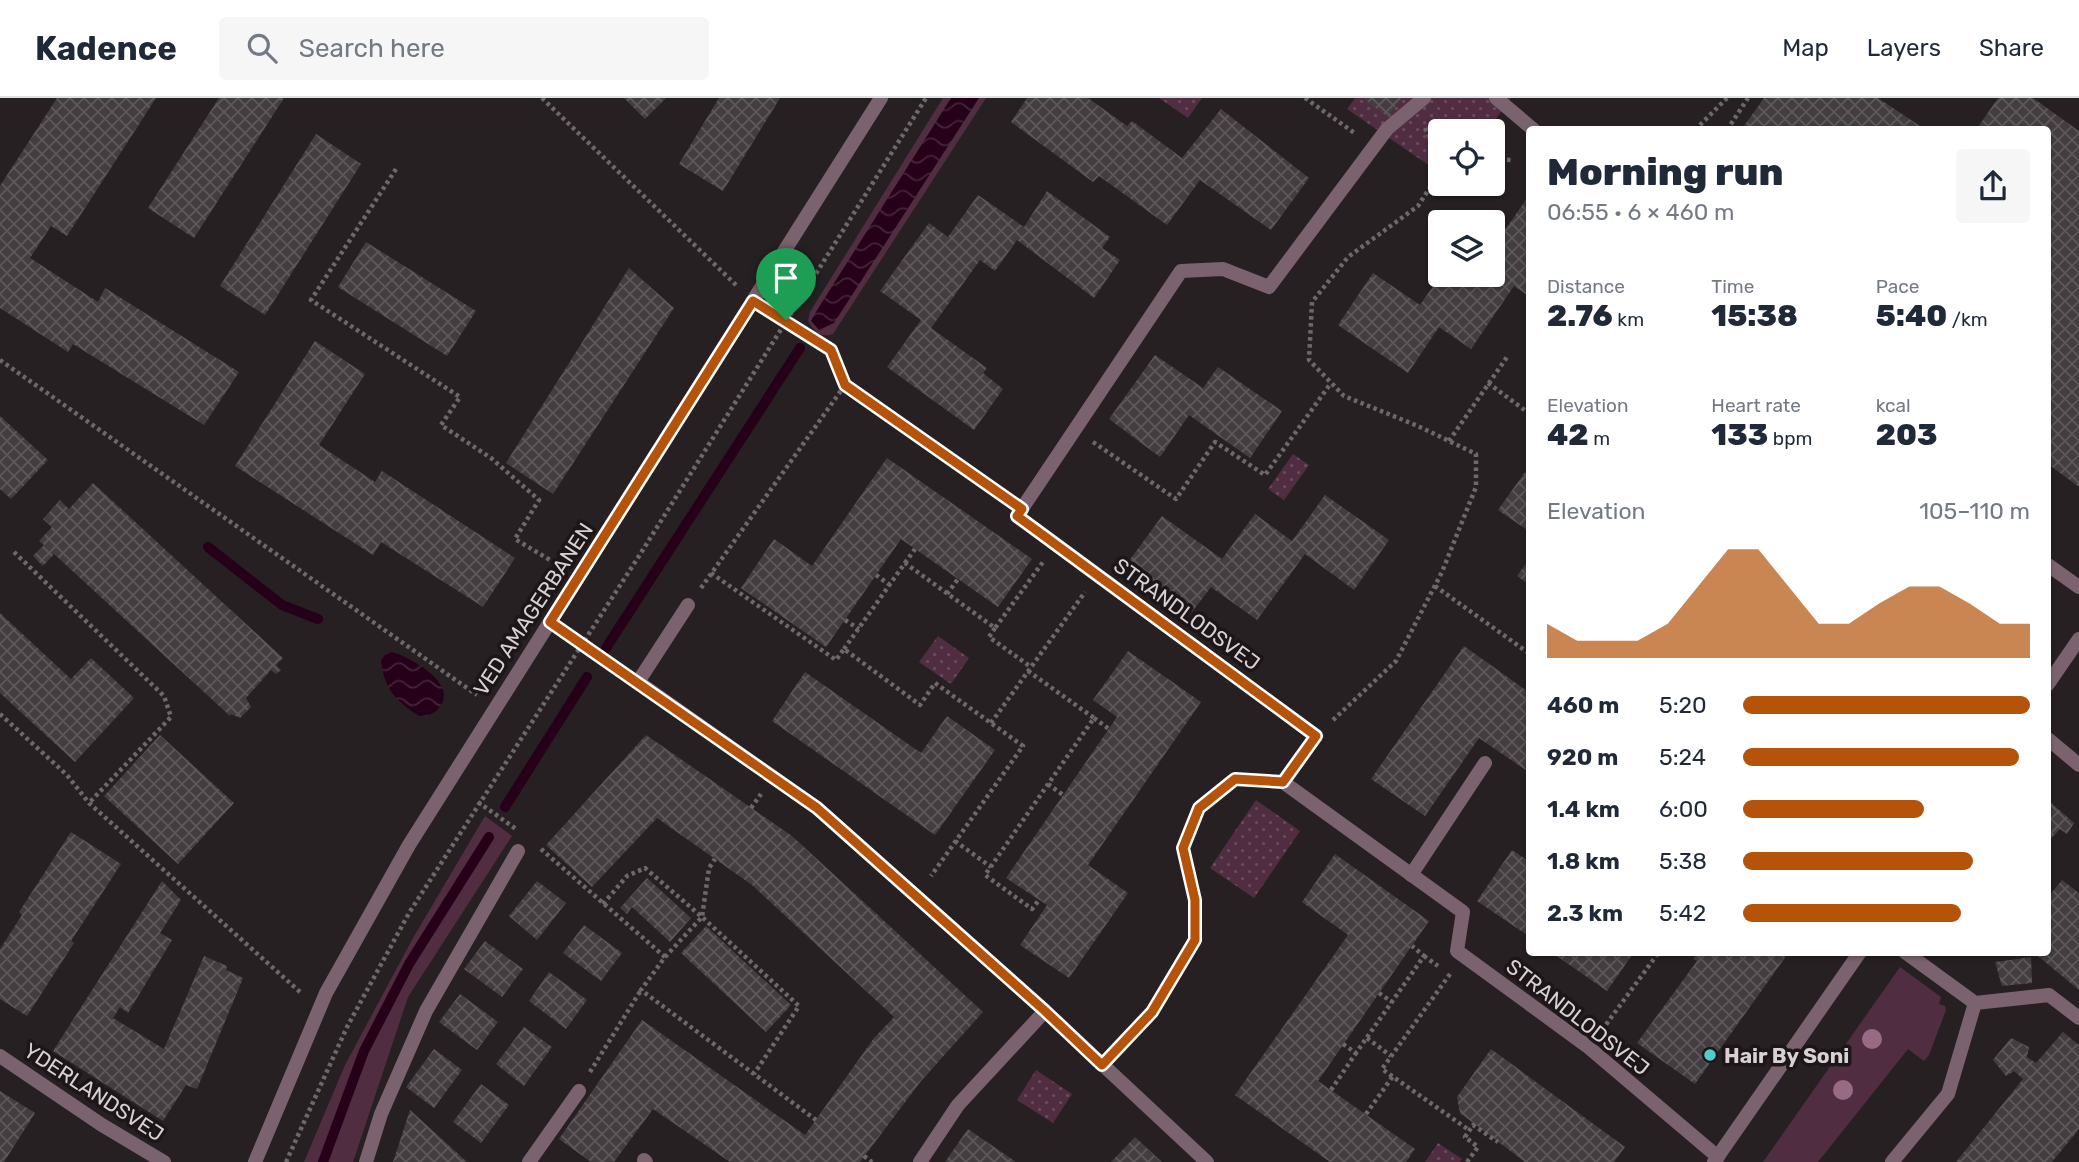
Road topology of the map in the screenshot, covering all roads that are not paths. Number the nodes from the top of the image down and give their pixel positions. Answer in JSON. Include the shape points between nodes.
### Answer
{"nodes":[{"id":1,"x":881,"y":98,"type":"edge"},
{"id":2,"x":1496,"y":98,"type":"edge"},
{"id":3,"x":1418,"y":102,"type":"edge"},
{"id":4,"x":1529,"y":126,"type":"edge"},
{"id":5,"x":2051,"y":567,"type":"edge"},
{"id":6,"x":2079,"y":587,"type":"edge"},
{"id":7,"x":688,"y":605,"type":"road end"},
{"id":8,"x":2079,"y":639,"type":"edge"},
{"id":9,"x":2051,"y":680,"type":"edge"},
{"id":10,"x":2051,"y":742,"type":"edge"},
{"id":11,"x":1485,"y":763,"type":"dead end"},
{"id":12,"x":2079,"y":765,"type":"edge"},
{"id":13,"x":518,"y":851,"type":"dead end"},
{"id":14,"x":1410,"y":876,"type":"junction"},
{"id":15,"x":1857,"y":956,"type":"edge"},
{"id":16,"x":1910,"y":956,"type":"edge"},
{"id":17,"x":1975,"y":1003,"type":"junction"},
{"id":18,"x":1045,"y":1011,"type":"junction"},
{"id":19,"x":2079,"y":1018,"type":"edge"},
{"id":20,"x":0,"y":1056,"type":"edge"},
{"id":21,"x":579,"y":1091,"type":"road end"},
{"id":22,"x":1716,"y":1160,"type":"edge"},
{"id":23,"x":164,"y":1162,"type":"edge"},
{"id":24,"x":256,"y":1162,"type":"edge"},
{"id":25,"x":366,"y":1162,"type":"edge"},
{"id":26,"x":529,"y":1162,"type":"edge"},
{"id":27,"x":920,"y":1162,"type":"edge"},
{"id":28,"x":1208,"y":1162,"type":"edge"},
{"id":29,"x":1892,"y":1162,"type":"edge"}],
"edges":[{"from":1,"to":24,"type":"street","name":"VED AMAGERBANEN","via":[[409,845],[319,1009]]},
{"from":2,"to":4,"type":"street"},
{"from":3,"to":14,"type":"street","name":"STRANDLODSVEJ","via":[[1387,129],[1269,287],[1223,269],[1181,271],[1017,516],[1316,736],[1283,782]]},
{"from":5,"to":6,"type":"street"},
{"from":7,"to":18,"type":"street","via":[[638,682],[817,808]]},
{"from":8,"to":9,"type":"street"},
{"from":10,"to":12,"type":"street"},
{"from":11,"to":14,"type":"street"},
{"from":13,"to":25,"type":"street","via":[[426,1011],[381,1114]]},
{"from":14,"to":22,"type":"street","name":"STRANDLODSVEJ","via":[[1463,912],[1457,951],[1587,1046]]},
{"from":15,"to":22,"type":"street","name":"STRANDLODSVEJ"},
{"from":16,"to":17,"type":"street"},
{"from":17,"to":19,"type":"street","via":[[2049,995]]},
{"from":17,"to":29,"type":"street","via":[[1948,1094]]},
{"from":18,"to":27,"type":"street","via":[[958,1105]]},
{"from":18,"to":28,"type":"street"},
{"from":20,"to":23,"type":"street","name":"YDERLANDSVEJ"},
{"from":21,"to":26,"type":"street"}]}
